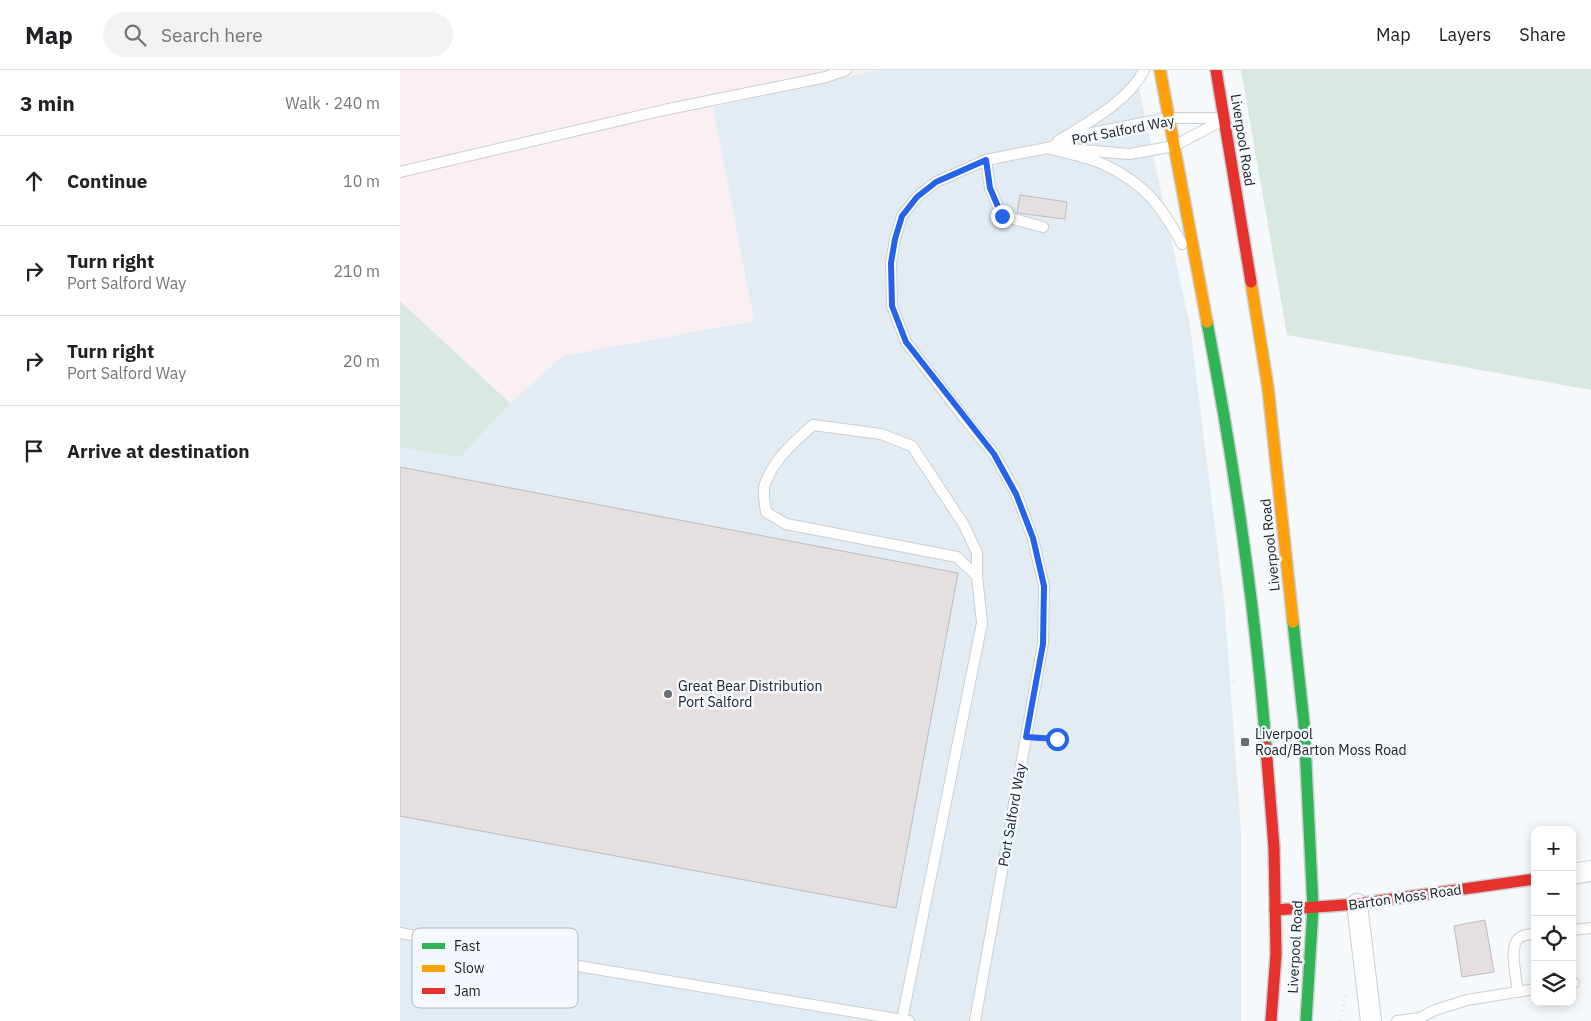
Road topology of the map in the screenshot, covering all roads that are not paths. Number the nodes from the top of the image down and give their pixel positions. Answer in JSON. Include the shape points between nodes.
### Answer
{"nodes":[{"id":1,"x":846,"y":70,"type":"edge"},
{"id":2,"x":1144,"y":70,"type":"edge"},
{"id":3,"x":1160,"y":70,"type":"edge"},
{"id":4,"x":1216,"y":70,"type":"edge"},
{"id":5,"x":1168,"y":118,"type":"junction"},
{"id":6,"x":1225,"y":118,"type":"junction"},
{"id":7,"x":1174,"y":146,"type":"junction"},
{"id":8,"x":1046,"y":148,"type":"junction"},
{"id":9,"x":986,"y":160,"type":"junction"},
{"id":10,"x":400,"y":172,"type":"edge"},
{"id":11,"x":1043,"y":227,"type":"dead end"},
{"id":12,"x":1198,"y":277,"type":"junction"},
{"id":13,"x":977,"y":576,"type":"junction"},
{"id":14,"x":1591,"y":871,"type":"edge"},
{"id":15,"x":1576,"y":873,"type":"edge"},
{"id":16,"x":1531,"y":880,"type":"edge"},
{"id":17,"x":1357,"y":904,"type":"junction"},
{"id":18,"x":1313,"y":908,"type":"junction"},
{"id":19,"x":1275,"y":910,"type":"junction"},
{"id":20,"x":1591,"y":928,"type":"edge"},
{"id":21,"x":1576,"y":930,"type":"edge"},
{"id":22,"x":1531,"y":935,"type":"edge"},
{"id":23,"x":578,"y":966,"type":"edge"},
{"id":24,"x":1531,"y":990,"type":"edge"},
{"id":25,"x":1518,"y":992,"type":"junction"},
{"id":26,"x":906,"y":1020,"type":"edge"},
{"id":27,"x":975,"y":1021,"type":"edge"},
{"id":28,"x":1270,"y":1021,"type":"edge"},
{"id":29,"x":1306,"y":1021,"type":"edge"},
{"id":30,"x":1371,"y":1021,"type":"edge"},
{"id":31,"x":1397,"y":1021,"type":"edge"}],
"edges":[{"from":1,"to":10,"type":"lane"},
{"from":2,"to":8,"type":"lane","name":"Port Salford Way","via":[[1111,107]]},
{"from":3,"to":5,"type":"main road"},
{"from":4,"to":6,"type":"main road","name":"Liverpool Road"},
{"from":5,"to":6,"type":"lane","name":"Port Salford Way"},
{"from":5,"to":7,"type":"main road"},
{"from":5,"to":8,"type":"lane","name":"Port Salford Way","via":[[1092,133]]},
{"from":6,"to":7,"type":"lane","name":"Port Salford Way"},
{"from":6,"to":18,"type":"main road","name":"Liverpool Road","via":[[1268,388],[1304,723]]},
{"from":7,"to":8,"type":"lane","name":"Port Salford Way","via":[[1130,154]]},
{"from":7,"to":12,"type":"main road"},
{"from":8,"to":9,"type":"lane","name":"Port Salford Way"},
{"from":8,"to":12,"type":"lane","name":"Port Salford Way","via":[[1102,164],[1136,183],[1172,225]]},
{"from":9,"to":11,"type":"lane","via":[[990,188],[1002,216]]},
{"from":9,"to":27,"type":"lane","name":"Port Salford Way","via":[[936,182],[917,197],[902,216],[891,263],[892,306],[906,342],[994,454],[1016,494],[1033,538],[1044,586],[1043,644]]},
{"from":12,"to":19,"type":"main road","name":"Liverpool Road","via":[[1243,531],[1260,672],[1274,847]]},
{"from":13,"to":13,"type":"lane","via":[[956,557],[786,524],[766,512],[764,485],[792,444],[813,425],[882,434],[912,446],[964,525],[977,553]]},
{"from":13,"to":26,"type":"lane","via":[[982,623]]},
{"from":14,"to":15,"type":"street"},
{"from":16,"to":17,"type":"main road","name":"Barton Moss Road"},
{"from":17,"to":18,"type":"main road","name":"Barton Moss Road"},
{"from":17,"to":30,"type":"street"},
{"from":18,"to":19,"type":"main road","name":"Barton Moss Road"},
{"from":18,"to":29,"type":"main road","name":"Liverpool Road"},
{"from":19,"to":28,"type":"main road","name":"Liverpool Road","via":[[1276,954]]},
{"from":20,"to":21,"type":"lane"},
{"from":22,"to":25,"type":"lane","via":[[1520,938],[1514,944]]},
{"from":23,"to":26,"type":"lane"},
{"from":24,"to":25,"type":"lane"},
{"from":25,"to":31,"type":"lane","via":[[1467,1000],[1420,1018]]}]}
